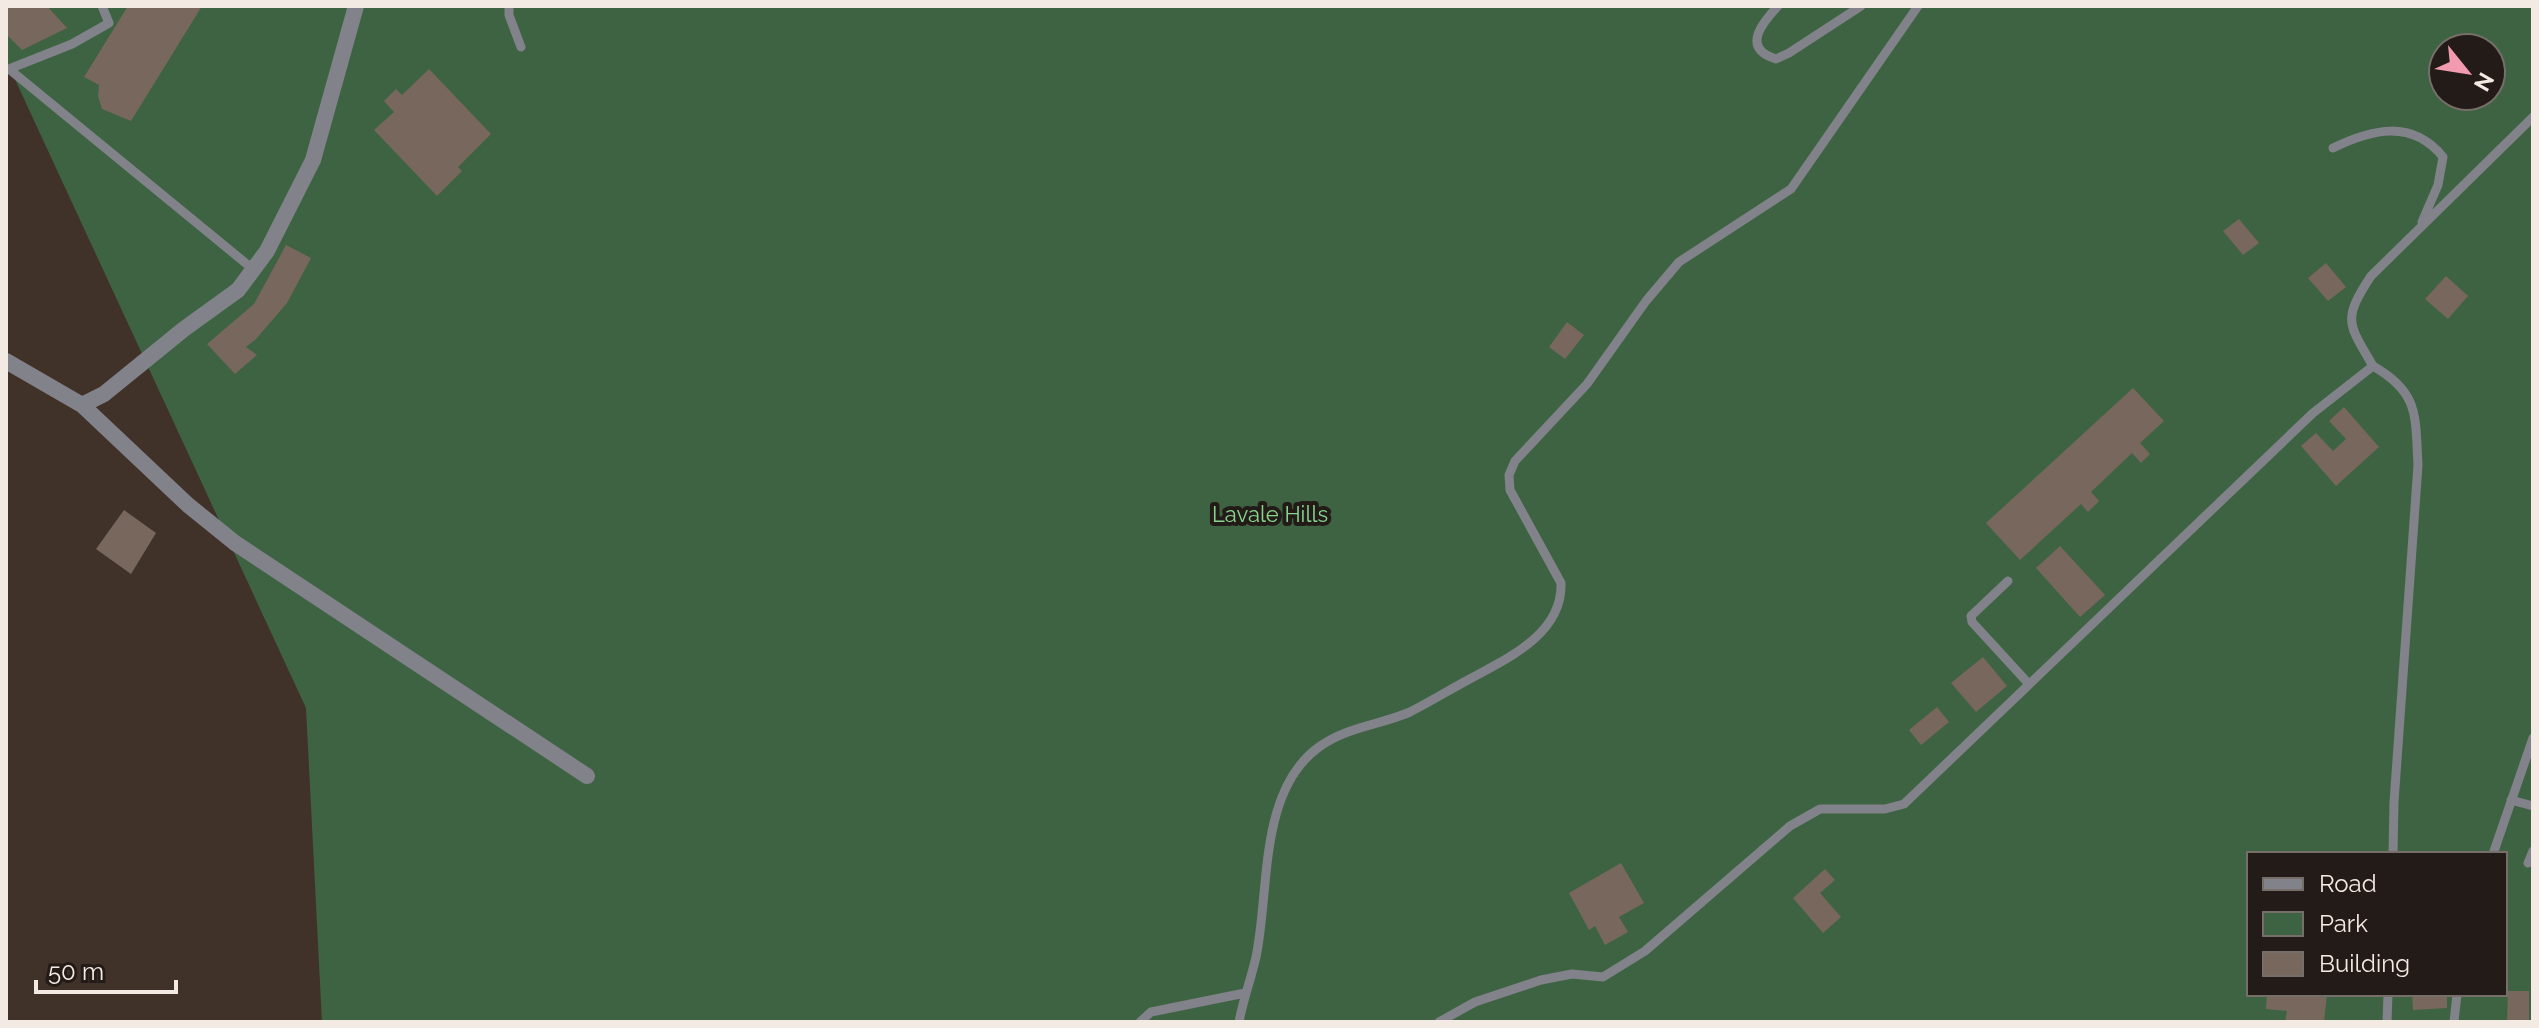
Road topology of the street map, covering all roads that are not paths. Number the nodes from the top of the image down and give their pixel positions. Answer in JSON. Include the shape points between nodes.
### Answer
{"nodes":[{"id":1,"x":102,"y":6,"type":"edge"},
{"id":2,"x":356,"y":6,"type":"edge"},
{"id":3,"x":509,"y":6,"type":"edge"},
{"id":4,"x":1778,"y":6,"type":"edge"},
{"id":5,"x":1861,"y":6,"type":"edge"},
{"id":6,"x":1918,"y":6,"type":"edge"},
{"id":7,"x":521,"y":47,"type":"dead end"},
{"id":8,"x":2533,"y":117,"type":"edge"},
{"id":9,"x":2333,"y":148,"type":"dead end"},
{"id":10,"x":2419,"y":229,"type":"junction"},
{"id":11,"x":254,"y":270,"type":"junction"},
{"id":12,"x":6,"y":361,"type":"edge"},
{"id":13,"x":2373,"y":366,"type":"junction"},
{"id":14,"x":82,"y":405,"type":"junction"},
{"id":15,"x":2008,"y":581,"type":"dead end"},
{"id":16,"x":2028,"y":683,"type":"junction"},
{"id":17,"x":2533,"y":738,"type":"edge"},
{"id":18,"x":587,"y":776,"type":"dead end"},
{"id":19,"x":2511,"y":800,"type":"junction"},
{"id":20,"x":2533,"y":806,"type":"edge"},
{"id":21,"x":2533,"y":851,"type":"edge"},
{"id":22,"x":2393,"y":852,"type":"edge"},
{"id":23,"x":2494,"y":852,"type":"edge"},
{"id":24,"x":2528,"y":863,"type":"dead end"},
{"id":25,"x":1245,"y":993,"type":"junction"},
{"id":26,"x":2388,"y":996,"type":"edge"},
{"id":27,"x":2457,"y":996,"type":"edge"},
{"id":28,"x":1140,"y":1022,"type":"edge"},
{"id":29,"x":1239,"y":1022,"type":"edge"},
{"id":30,"x":1439,"y":1022,"type":"edge"},
{"id":31,"x":2387,"y":1022,"type":"edge"},
{"id":32,"x":2454,"y":1022,"type":"edge"}],
"edges":[{"from":1,"to":11,"type":"lane","via":[[109,23],[9,69]]},
{"from":2,"to":11,"type":"street","via":[[313,160]]},
{"from":3,"to":7,"type":"lane"},
{"from":4,"to":5,"type":"lane","via":[[1756,38],[1767,56],[1776,59]]},
{"from":6,"to":25,"type":"lane","via":[[1791,189],[1679,262],[1587,384],[1515,461],[1510,490],[1561,583],[1547,626],[1510,657],[1408,712],[1332,738],[1295,769],[1280,800],[1256,957]]},
{"from":8,"to":10,"type":"lane"},
{"from":9,"to":10,"type":"lane","via":[[2383,130],[2410,133],[2432,144],[2443,157],[2438,185]]},
{"from":10,"to":13,"type":"lane","via":[[2371,276],[2351,313],[2350,325]]},
{"from":11,"to":14,"type":"street","via":[[238,290],[104,394]]},
{"from":12,"to":14,"type":"street"},
{"from":13,"to":16,"type":"lane","via":[[2313,413]]},
{"from":13,"to":22,"type":"lane","via":[[2409,396],[2418,465]]},
{"from":14,"to":18,"type":"street","via":[[235,543]]},
{"from":15,"to":16,"type":"lane","via":[[1971,616],[1972,622]]},
{"from":16,"to":30,"type":"lane","via":[[1904,804],[1820,809],[1790,826],[1645,951],[1603,977],[1572,974],[1541,980],[1475,1002]]},
{"from":17,"to":19,"type":"lane"},
{"from":19,"to":20,"type":"lane"},
{"from":19,"to":23,"type":"lane"},
{"from":21,"to":24,"type":"lane"},
{"from":25,"to":28,"type":"lane","via":[[1151,1012]]},
{"from":25,"to":29,"type":"lane"},
{"from":26,"to":31,"type":"lane"},
{"from":27,"to":32,"type":"lane"}]}
